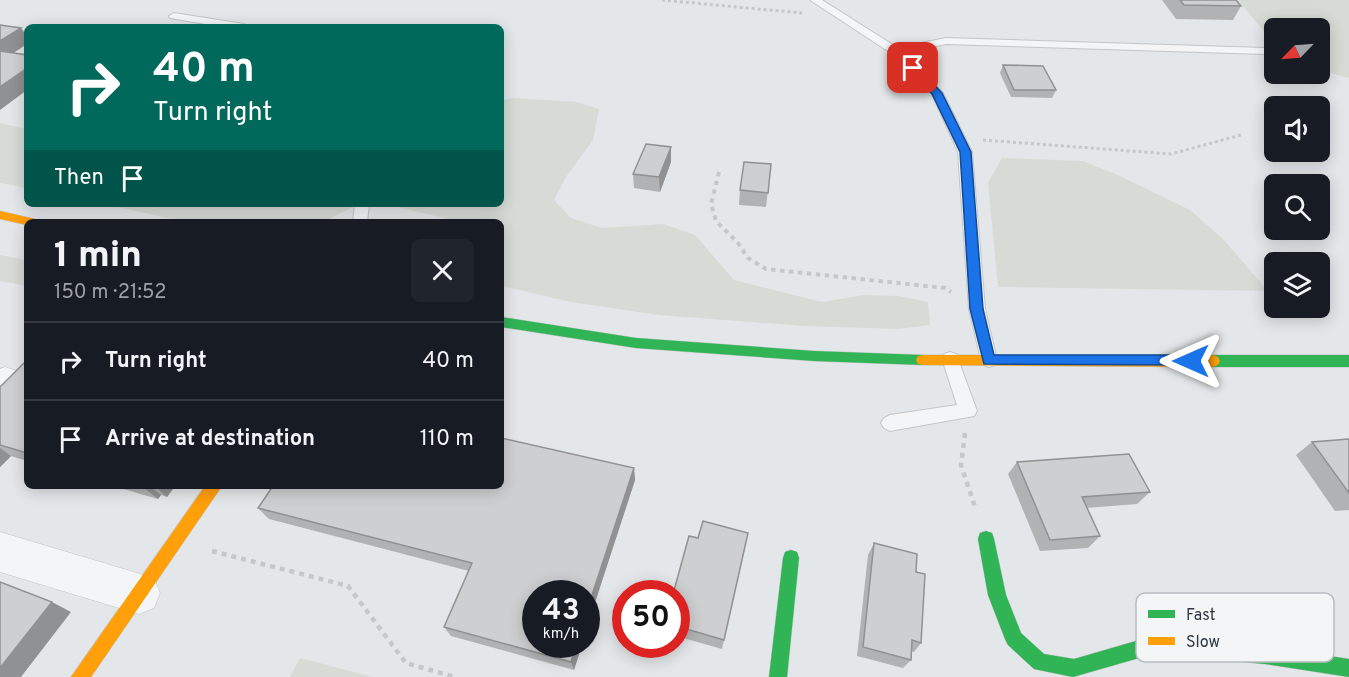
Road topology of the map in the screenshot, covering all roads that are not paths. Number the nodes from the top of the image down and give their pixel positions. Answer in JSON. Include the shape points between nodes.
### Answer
{"nodes":[{"id":1,"x":815,"y":0,"type":"edge"},
{"id":2,"x":174,"y":16,"type":"dead end"},
{"id":3,"x":225,"y":24,"type":"edge"},
{"id":4,"x":1264,"y":51,"type":"dead end"},
{"id":5,"x":901,"y":55,"type":"junction"},
{"id":6,"x":0,"y":215,"type":"edge"},
{"id":7,"x":24,"y":220,"type":"edge"},
{"id":8,"x":504,"y":321,"type":"edge"},
{"id":9,"x":950,"y":359,"type":"junction"},
{"id":10,"x":989,"y":360,"type":"junction"},
{"id":11,"x":1349,"y":361,"type":"edge"},
{"id":12,"x":890,"y":423,"type":"dead end"},
{"id":13,"x":212,"y":489,"type":"edge"},
{"id":14,"x":986,"y":539,"type":"road end"},
{"id":15,"x":0,"y":552,"type":"edge"},
{"id":16,"x":791,"y":558,"type":"dead end"},
{"id":17,"x":139,"y":593,"type":"junction"},
{"id":18,"x":1136,"y":650,"type":"edge"},
{"id":19,"x":1310,"y":662,"type":"edge"},
{"id":20,"x":1349,"y":668,"type":"edge"},
{"id":21,"x":80,"y":677,"type":"edge"},
{"id":22,"x":778,"y":677,"type":"edge"}],
"edges":[{"from":1,"to":5,"type":"lane"},
{"from":2,"to":3,"type":"lane"},
{"from":4,"to":5,"type":"lane","via":[[946,41],[915,47]]},
{"from":5,"to":10,"type":"lane","via":[[937,93],[965,152],[977,309]]},
{"from":6,"to":7,"type":"main road"},
{"from":8,"to":9,"type":"main road","via":[[644,344],[747,353]]},
{"from":9,"to":10,"type":"main road"},
{"from":9,"to":12,"type":"lane","via":[[968,411]]},
{"from":10,"to":11,"type":"main road"},
{"from":13,"to":17,"type":"main road"},
{"from":14,"to":18,"type":"main road","via":[[997,595],[1014,639],[1040,663],[1074,668]]},
{"from":15,"to":17,"type":"street"},
{"from":16,"to":22,"type":"main road"},
{"from":17,"to":21,"type":"main road"},
{"from":19,"to":20,"type":"main road"}]}
